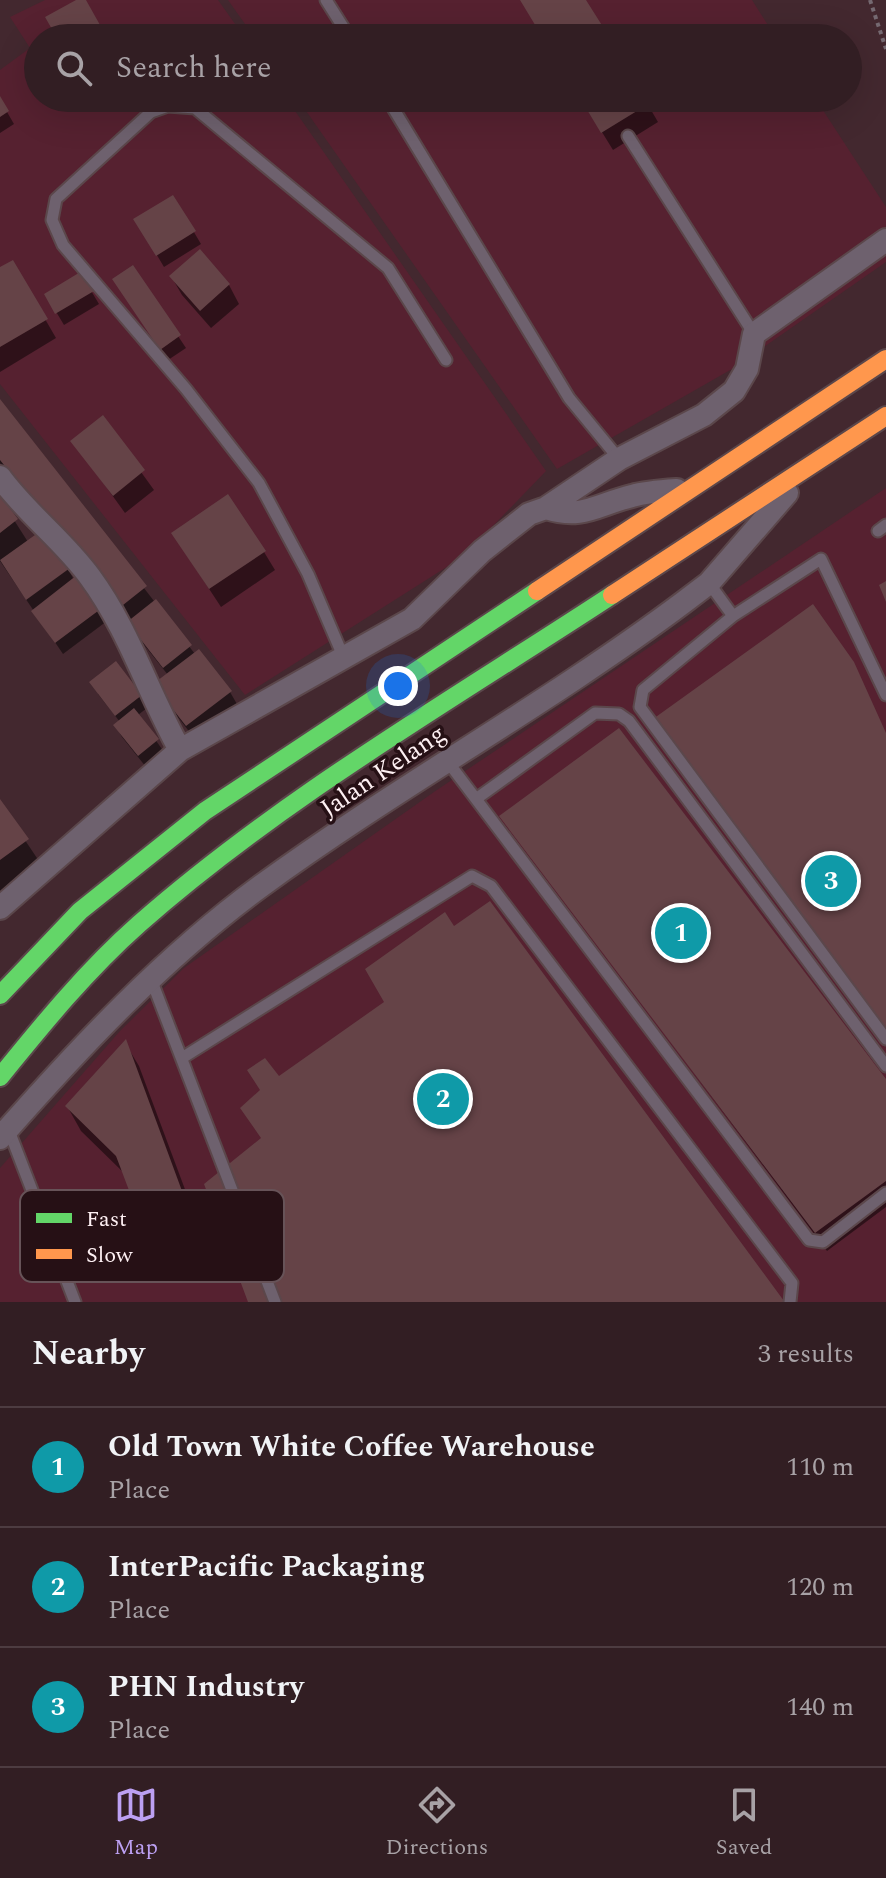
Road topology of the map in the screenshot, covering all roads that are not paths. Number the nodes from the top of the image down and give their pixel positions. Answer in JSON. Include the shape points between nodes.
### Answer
{"nodes":[{"id":1,"x":326,"y":0,"type":"edge"},
{"id":2,"x":341,"y":24,"type":"edge"},
{"id":3,"x":151,"y":112,"type":"edge"},
{"id":4,"x":200,"y":112,"type":"edge"},
{"id":5,"x":395,"y":112,"type":"edge"},
{"id":6,"x":628,"y":136,"type":"dead end"},
{"id":7,"x":886,"y":240,"type":"edge"},
{"id":8,"x":754,"y":334,"type":"junction"},
{"id":9,"x":886,"y":359,"type":"edge"},
{"id":10,"x":446,"y":360,"type":"dead end"},
{"id":11,"x":886,"y":416,"type":"edge"},
{"id":12,"x":619,"y":459,"type":"junction"},
{"id":13,"x":808,"y":466,"type":"junction"},
{"id":14,"x":0,"y":477,"type":"edge"},
{"id":15,"x":687,"y":488,"type":"junction"},
{"id":16,"x":546,"y":508,"type":"junction"},
{"id":17,"x":709,"y":583,"type":"junction"},
{"id":18,"x":733,"y":616,"type":"junction"},
{"id":19,"x":343,"y":656,"type":"junction"},
{"id":20,"x":886,"y":695,"type":"edge"},
{"id":21,"x":180,"y":750,"type":"junction"},
{"id":22,"x":448,"y":762,"type":"junction"},
{"id":23,"x":476,"y":799,"type":"junction"},
{"id":24,"x":0,"y":908,"type":"edge"},
{"id":25,"x":150,"y":979,"type":"junction"},
{"id":26,"x":0,"y":995,"type":"edge"},
{"id":27,"x":886,"y":1039,"type":"edge"},
{"id":28,"x":182,"y":1058,"type":"junction"},
{"id":29,"x":886,"y":1066,"type":"edge"},
{"id":30,"x":0,"y":1077,"type":"edge"},
{"id":31,"x":4,"y":1133,"type":"edge"},
{"id":32,"x":28,"y":1190,"type":"edge"},
{"id":33,"x":232,"y":1190,"type":"edge"},
{"id":34,"x":886,"y":1193,"type":"edge"},
{"id":35,"x":67,"y":1282,"type":"edge"},
{"id":36,"x":267,"y":1282,"type":"edge"},
{"id":37,"x":75,"y":1302,"type":"edge"},
{"id":38,"x":275,"y":1302,"type":"edge"},
{"id":39,"x":790,"y":1302,"type":"edge"}],
"edges":[{"from":1,"to":2,"type":"lane"},
{"from":3,"to":19,"type":"lane","via":[[56,199],[52,220],[63,245],[259,483],[308,574]]},
{"from":4,"to":10,"type":"lane","via":[[388,268]]},
{"from":5,"to":12,"type":"lane","via":[[569,398]]},
{"from":6,"to":8,"type":"lane"},
{"from":7,"to":8,"type":"street"},
{"from":8,"to":12,"type":"street","via":[[747,369],[734,391],[704,415]]},
{"from":9,"to":15,"type":"highway"},
{"from":11,"to":13,"type":"highway"},
{"from":12,"to":16,"type":"street"},
{"from":13,"to":17,"type":"street","name":"Jalan Kelang"},
{"from":13,"to":30,"type":"highway","via":[[328,782],[217,862],[99,964]]},
{"from":14,"to":21,"type":"street","via":[[49,528],[112,611]]},
{"from":15,"to":16,"type":"street","via":[[633,495],[583,513],[567,515]]},
{"from":15,"to":26,"type":"highway","via":[[205,811],[80,911]]},
{"from":16,"to":19,"type":"street","via":[[529,514],[482,551],[412,619]]},
{"from":17,"to":18,"type":"lane"},
{"from":17,"to":22,"type":"street","name":"Jalan Kelang","via":[[649,629]]},
{"from":18,"to":20,"type":"lane","via":[[821,559]]},
{"from":18,"to":27,"type":"lane","via":[[643,690],[640,707]]},
{"from":19,"to":21,"type":"street"},
{"from":21,"to":24,"type":"street"},
{"from":22,"to":23,"type":"lane"},
{"from":22,"to":25,"type":"street","name":"Jalan Kelang","via":[[260,887]]},
{"from":23,"to":29,"type":"lane","via":[[595,713],[619,714]]},
{"from":23,"to":34,"type":"lane","via":[[809,1240],[823,1242]]},
{"from":25,"to":28,"type":"lane"},
{"from":25,"to":31,"type":"street","name":"Jalan Kelang"},
{"from":28,"to":33,"type":"lane"},
{"from":28,"to":39,"type":"lane","via":[[472,876],[491,886],[792,1283]]},
{"from":31,"to":32,"type":"lane"},
{"from":35,"to":37,"type":"lane"},
{"from":36,"to":38,"type":"lane"}]}
